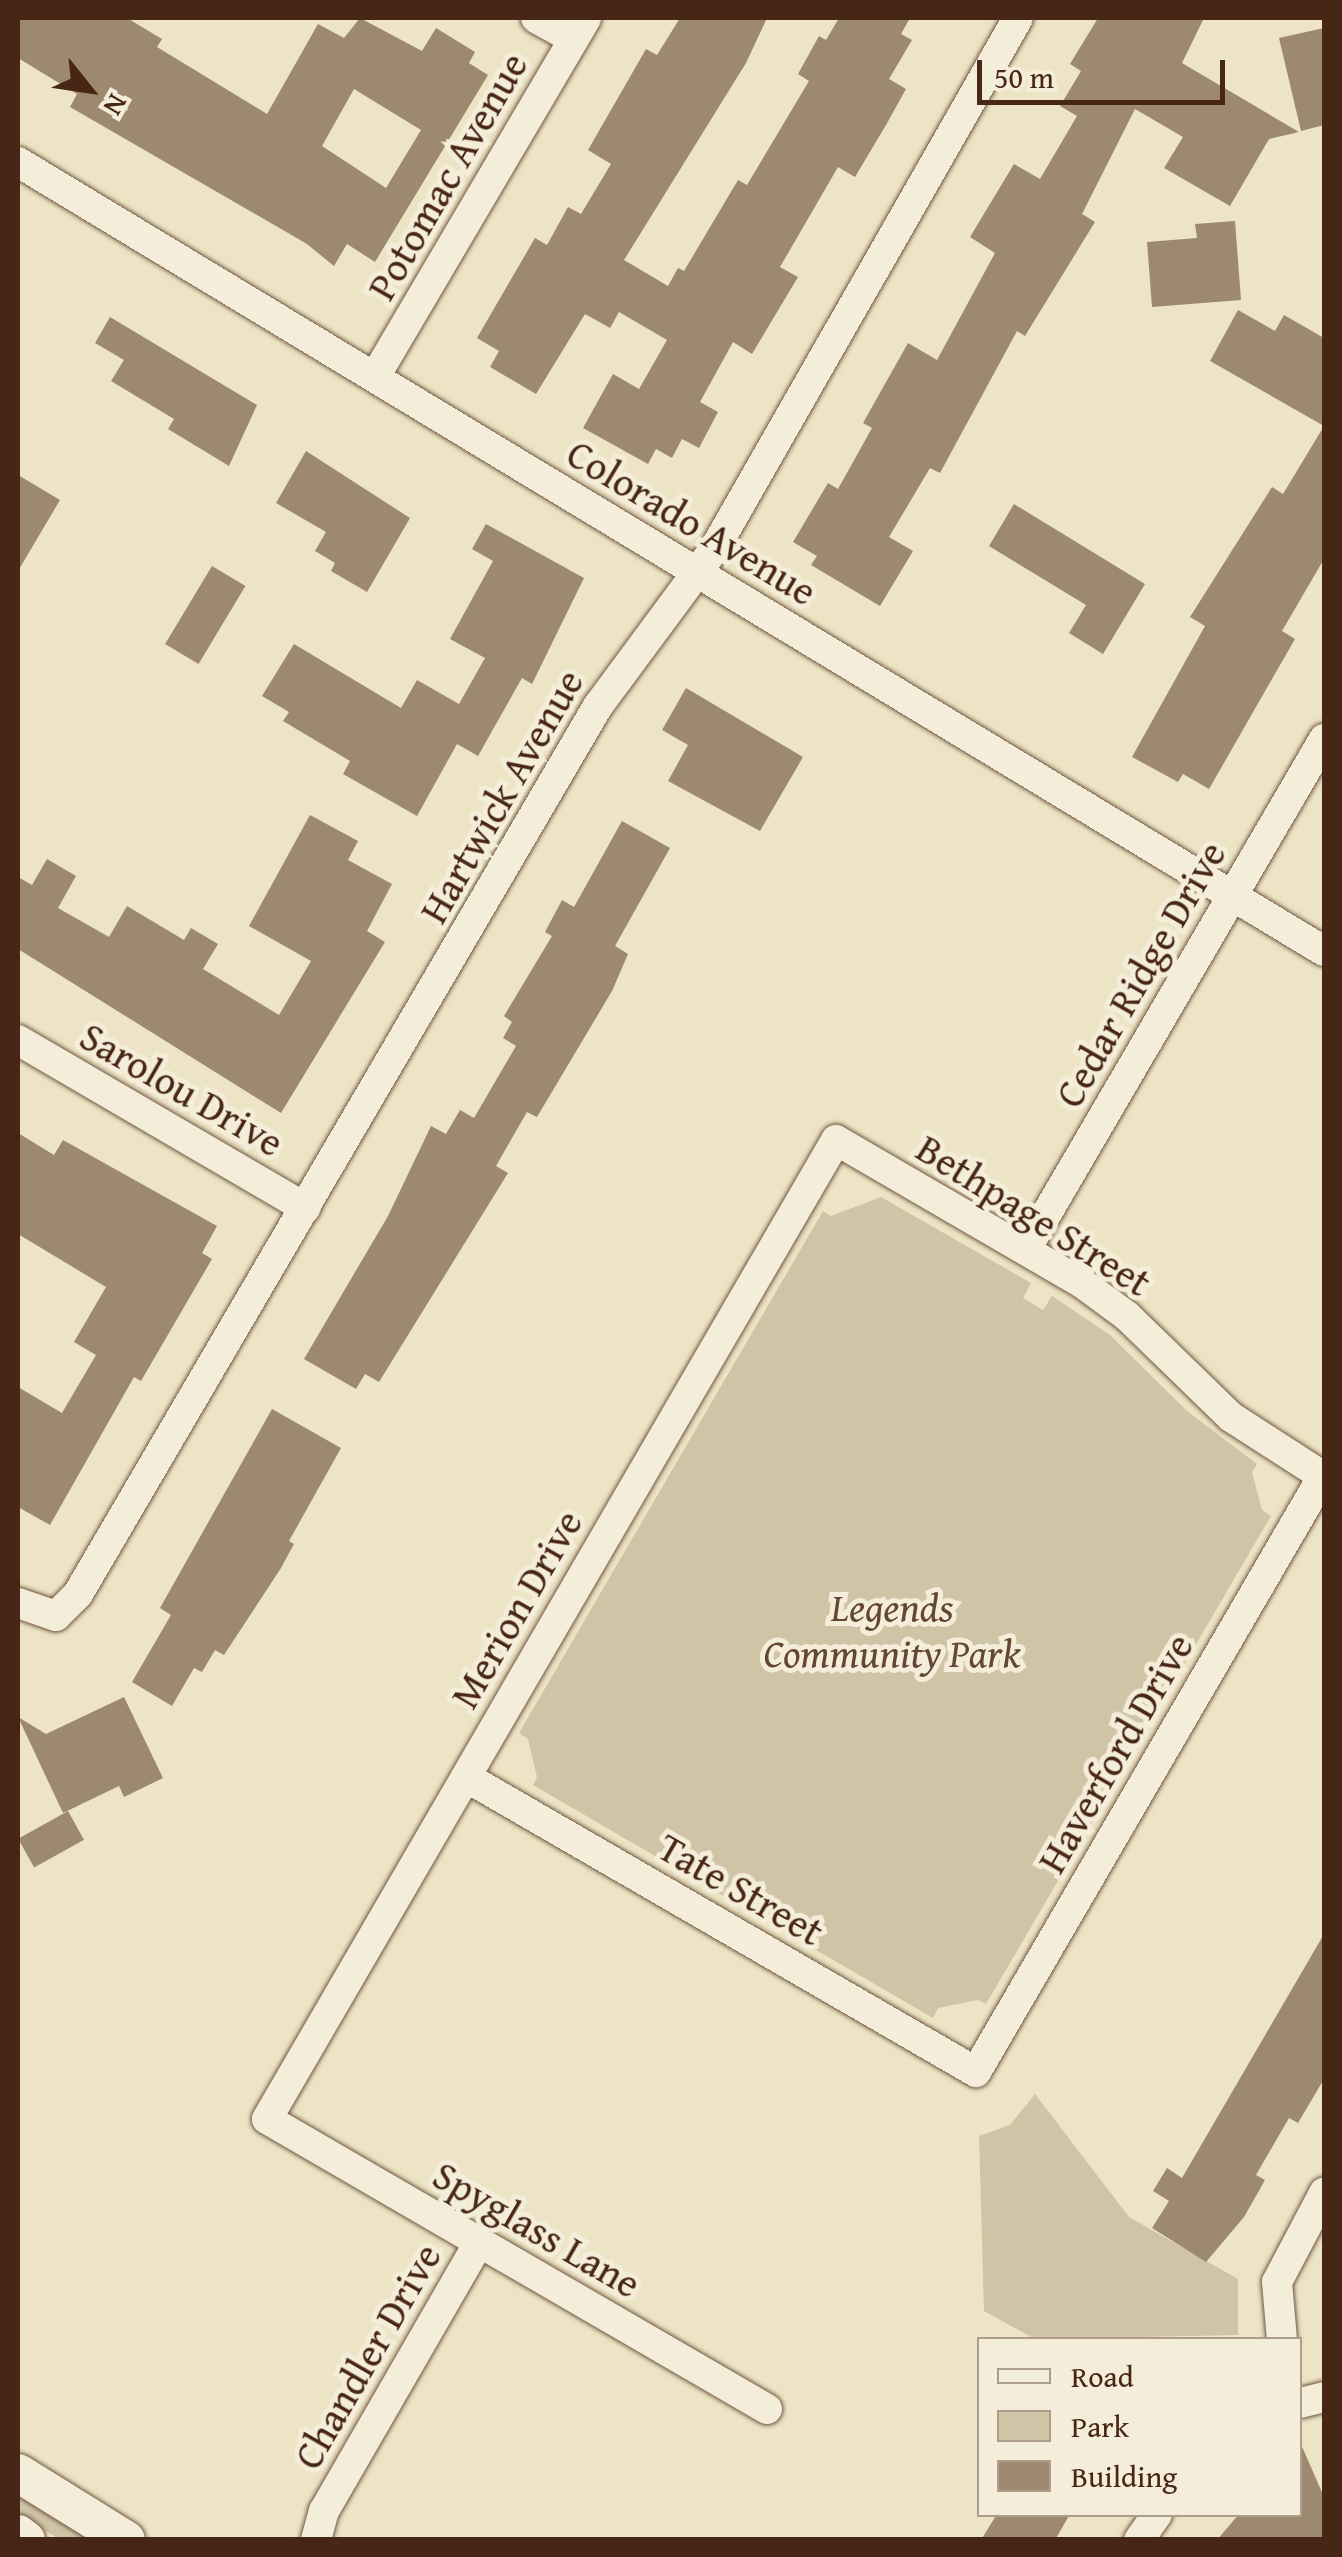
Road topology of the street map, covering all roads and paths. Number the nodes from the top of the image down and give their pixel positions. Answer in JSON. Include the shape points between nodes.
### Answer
{"nodes":[{"id":1,"x":536,"y":18,"type":"edge"},
{"id":2,"x":1018,"y":18,"type":"edge"},
{"id":3,"x":580,"y":28,"type":"edge"},
{"id":4,"x":18,"y":162,"type":"edge"},
{"id":5,"x":376,"y":376,"type":"junction"},
{"id":6,"x":700,"y":574,"type":"junction"},
{"id":7,"x":1324,"y":739,"type":"edge"},
{"id":8,"x":1232,"y":895,"type":"junction"},
{"id":9,"x":1324,"y":952,"type":"edge"},
{"id":10,"x":18,"y":1040,"type":"edge"},
{"id":11,"x":836,"y":1140,"type":"joint"},
{"id":12,"x":306,"y":1208,"type":"junction"},
{"id":13,"x":1026,"y":1249,"type":"junction"},
{"id":14,"x":1324,"y":1476,"type":"edge"},
{"id":15,"x":18,"y":1603,"type":"edge"},
{"id":16,"x":466,"y":1776,"type":"junction"},
{"id":17,"x":976,"y":2072,"type":"joint"},
{"id":18,"x":267,"y":2119,"type":"joint"},
{"id":19,"x":1324,"y":2194,"type":"edge"},
{"id":20,"x":479,"y":2242,"type":"junction"},
{"id":21,"x":1282,"y":2337,"type":"edge"},
{"id":22,"x":767,"y":2409,"type":"dead end"},
{"id":23,"x":18,"y":2473,"type":"edge"},
{"id":24,"x":1155,"y":2517,"type":"edge"},
{"id":25,"x":320,"y":2525,"type":"edge"},
{"id":26,"x":18,"y":2534,"type":"edge"},
{"id":27,"x":26,"y":2540,"type":"edge"},
{"id":28,"x":126,"y":2540,"type":"edge"},
{"id":29,"x":292,"y":2540,"type":"edge"},
{"id":30,"x":1139,"y":2540,"type":"edge"}],
"edges":[{"from":1,"to":3,"type":"street"},
{"from":2,"to":6,"type":"street","name":"Hartwick Avenue"},
{"from":3,"to":5,"type":"street","name":"Potomac Avenue"},
{"from":4,"to":5,"type":"street","name":"Colorado Avenue"},
{"from":5,"to":6,"type":"street","name":"Colorado Avenue"},
{"from":6,"to":8,"type":"street","name":"Colorado Avenue"},
{"from":6,"to":12,"type":"street","name":"Hartwick Avenue","via":[[598,706]]},
{"from":7,"to":8,"type":"street","name":"Cedar Ridge Drive"},
{"from":8,"to":9,"type":"street","name":"Colorado Avenue"},
{"from":8,"to":13,"type":"street","name":"Cedar Ridge Drive"},
{"from":10,"to":12,"type":"street","name":"Sarolou Drive"},
{"from":11,"to":13,"type":"street","name":"Bethpage Street"},
{"from":11,"to":16,"type":"street","name":"Merion Drive"},
{"from":12,"to":15,"type":"street","name":"Hartwick Avenue","via":[[78,1594],[56,1616]]},
{"from":13,"to":14,"type":"street","name":"Bethpage Street","via":[[1127,1316],[1241,1425]]},
{"from":14,"to":17,"type":"street","name":"Haverford Drive"},
{"from":16,"to":17,"type":"street","name":"Tate Street"},
{"from":16,"to":18,"type":"street","name":"Merion Drive"},
{"from":18,"to":20,"type":"street","name":"Spyglass Lane"},
{"from":19,"to":21,"type":"street","via":[[1278,2282]]},
{"from":20,"to":22,"type":"street","name":"Spyglass Lane"},
{"from":20,"to":25,"type":"street","name":"Chandler Drive"},
{"from":23,"to":28,"type":"street"},
{"from":24,"to":30,"type":"street"},
{"from":25,"to":29,"type":"street","name":"Chandler Drive"},
{"from":26,"to":27,"type":"street"}]}
